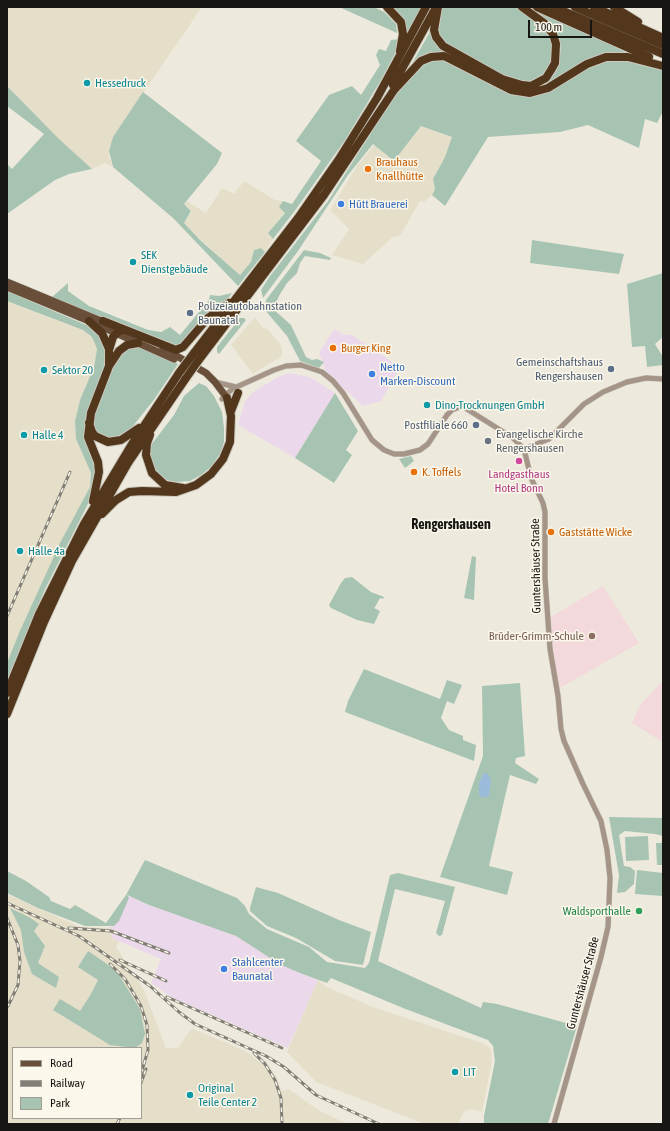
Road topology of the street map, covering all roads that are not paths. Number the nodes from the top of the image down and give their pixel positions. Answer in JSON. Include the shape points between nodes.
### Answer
{"nodes":[{"id":1,"x":387,"y":7,"type":"edge"},
{"id":2,"x":426,"y":7,"type":"edge"},
{"id":3,"x":437,"y":7,"type":"edge"},
{"id":4,"x":522,"y":7,"type":"edge"},
{"id":5,"x":537,"y":7,"type":"edge"},
{"id":6,"x":554,"y":7,"type":"edge"},
{"id":7,"x":575,"y":7,"type":"edge"},
{"id":8,"x":594,"y":7,"type":"edge"},
{"id":9,"x":614,"y":7,"type":"edge"},
{"id":10,"x":663,"y":37,"type":"edge"},
{"id":11,"x":663,"y":45,"type":"edge"},
{"id":12,"x":663,"y":54,"type":"edge"},
{"id":13,"x":663,"y":64,"type":"edge"},
{"id":14,"x":388,"y":79,"type":"junction"},
{"id":15,"x":379,"y":110,"type":"junction"},
{"id":16,"x":7,"y":282,"type":"edge"},
{"id":17,"x":7,"y":287,"type":"edge"},
{"id":18,"x":233,"y":301,"type":"junction"},
{"id":19,"x":89,"y":321,"type":"junction"},
{"id":20,"x":103,"y":321,"type":"junction"},
{"id":21,"x":120,"y":332,"type":"junction"},
{"id":22,"x":138,"y":343,"type":"junction"},
{"id":23,"x":109,"y":350,"type":"junction"},
{"id":24,"x":108,"y":366,"type":"junction"},
{"id":25,"x":183,"y":375,"type":"junction"},
{"id":26,"x":663,"y":380,"type":"edge"},
{"id":27,"x":215,"y":382,"type":"junction"},
{"id":28,"x":238,"y":390,"type":"junction"},
{"id":29,"x":224,"y":397,"type":"junction"},
{"id":30,"x":162,"y":412,"type":"junction"},
{"id":31,"x":230,"y":412,"type":"junction"},
{"id":32,"x":89,"y":420,"type":"junction"},
{"id":33,"x":147,"y":420,"type":"junction"},
{"id":34,"x":231,"y":423,"type":"junction"},
{"id":35,"x":524,"y":449,"type":"junction"},
{"id":36,"x":190,"y":488,"type":"junction"},
{"id":37,"x":84,"y":524,"type":"junction"},
{"id":38,"x":88,"y":532,"type":"junction"},
{"id":39,"x":7,"y":694,"type":"edge"},
{"id":40,"x":7,"y":714,"type":"edge"},
{"id":41,"x":554,"y":1124,"type":"edge"}],
"edges":[{"from":1,"to":14,"type":"highway","via":[[401,22],[403,34],[401,48]]},
{"from":2,"to":14,"type":"highway"},
{"from":3,"to":4,"type":"highway","via":[[434,30],[443,46],[502,79],[531,86],[546,78],[551,70],[555,63],[556,44],[553,34],[544,23]]},
{"from":3,"to":15,"type":"highway"},
{"from":5,"to":13,"type":"highway"},
{"from":6,"to":12,"type":"highway"},
{"from":7,"to":11,"type":"highway"},
{"from":8,"to":10,"type":"highway"},
{"from":9,"to":10,"type":"highway"},
{"from":13,"to":15,"type":"highway","via":[[628,57],[606,57],[587,64],[548,88],[521,93],[502,86],[452,59],[444,56],[431,57],[415,66]]},
{"from":14,"to":18,"type":"highway","via":[[321,186]]},
{"from":15,"to":25,"type":"highway","bridge":true,"via":[[324,195],[202,357]]},
{"from":16,"to":20,"type":"main road"},
{"from":17,"to":19,"type":"main road"},
{"from":18,"to":20,"type":"highway","via":[[208,318],[183,347],[176,350]]},
{"from":18,"to":25,"type":"highway","bridge":true,"via":[[194,353]]},
{"from":19,"to":21,"type":"main road"},
{"from":19,"to":23,"type":"highway","via":[[102,333]]},
{"from":20,"to":21,"type":"main road"},
{"from":21,"to":22,"type":"main road"},
{"from":21,"to":23,"type":"highway"},
{"from":21,"to":27,"type":"main road","via":[[190,363]]},
{"from":22,"to":24,"type":"highway","via":[[130,343],[123,347]]},
{"from":22,"to":29,"type":"main road","via":[[197,373]]},
{"from":23,"to":24,"type":"highway"},
{"from":24,"to":32,"type":"highway"},
{"from":25,"to":30,"type":"highway"},
{"from":25,"to":33,"type":"highway"},
{"from":26,"to":35,"type":"street","via":[[646,378],[629,381],[603,392],[584,404],[549,439]]},
{"from":27,"to":28,"type":"street"},
{"from":27,"to":29,"type":"main road"},
{"from":28,"to":29,"type":"street"},
{"from":28,"to":31,"type":"highway"},
{"from":28,"to":35,"type":"street","via":[[274,370],[289,366],[305,366],[322,372],[339,388],[372,440],[384,450],[397,454],[420,450],[428,444],[447,415],[458,407],[466,408],[513,438]]},
{"from":29,"to":31,"type":"highway"},
{"from":29,"to":34,"type":"highway"},
{"from":30,"to":36,"type":"highway","via":[[147,443],[146,456],[149,467],[155,478],[165,485]]},
{"from":30,"to":38,"type":"highway","via":[[128,463]]},
{"from":31,"to":34,"type":"highway"},
{"from":32,"to":33,"type":"highway","via":[[95,436],[103,441],[112,442],[126,438]]},
{"from":32,"to":37,"type":"highway","via":[[88,437],[98,462],[99,472],[94,499]]},
{"from":33,"to":37,"type":"highway"},
{"from":34,"to":36,"type":"highway","via":[[230,442],[220,465]]},
{"from":35,"to":41,"type":"street","name":"Guntershäuser Straße","via":[[531,478],[545,512],[544,578],[561,729],[582,784],[601,821],[610,878],[608,927]]},
{"from":36,"to":38,"type":"highway","via":[[172,493],[142,490],[125,494],[110,505]]},
{"from":37,"to":39,"type":"highway","via":[[39,614]]},
{"from":38,"to":40,"type":"highway","via":[[44,622]]}]}
